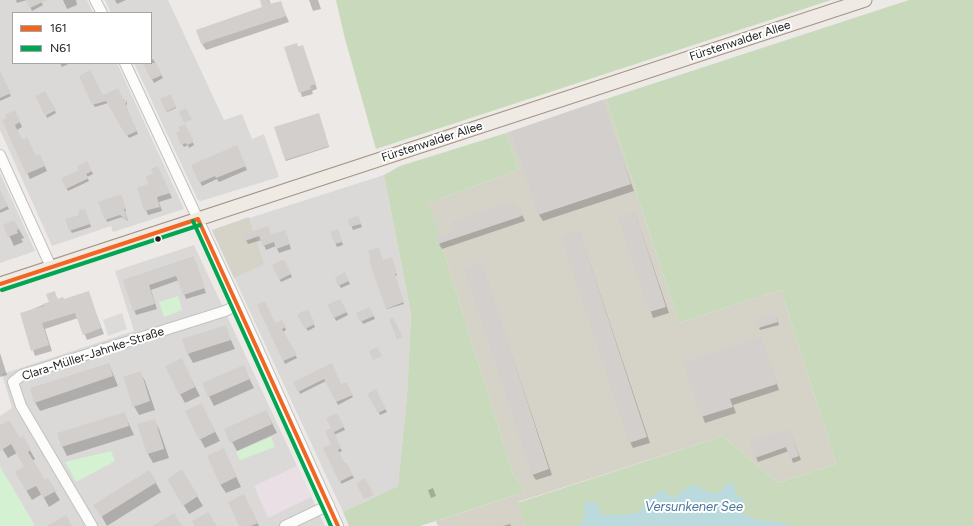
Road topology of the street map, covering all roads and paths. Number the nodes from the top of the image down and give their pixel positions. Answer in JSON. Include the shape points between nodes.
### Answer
{"nodes":[{"id":1,"x":96,"y":0,"type":"edge"},
{"id":2,"x":865,"y":0,"type":"edge"},
{"id":3,"x":102,"y":12,"type":"edge"},
{"id":4,"x":125,"y":64,"type":"edge"},
{"id":5,"x":0,"y":155,"type":"edge"},
{"id":6,"x":198,"y":219,"type":"junction"},
{"id":7,"x":51,"y":267,"type":"junction"},
{"id":8,"x":0,"y":284,"type":"edge"},
{"id":9,"x":238,"y":305,"type":"junction"},
{"id":10,"x":329,"y":505,"type":"junction"},
{"id":11,"x":92,"y":526,"type":"edge"},
{"id":12,"x":285,"y":526,"type":"edge"},
{"id":13,"x":338,"y":526,"type":"edge"}],
"edges":[{"from":1,"to":3,"type":"street"},
{"from":2,"to":6,"type":"main road","name":"Fürstenwalder Allee"},
{"from":4,"to":6,"type":"street"},
{"from":5,"to":7,"type":"street"},
{"from":6,"to":7,"type":"main road","name":"Fürstenwalder Allee"},
{"from":6,"to":9,"type":"street"},
{"from":7,"to":8,"type":"main road","name":"Fürstenwalder Allee"},
{"from":9,"to":10,"type":"street"},
{"from":9,"to":11,"type":"street","name":"Clara-Müller-Jahnke-Straße","via":[[22,376],[13,382],[21,406]]},
{"from":10,"to":12,"type":"street"},
{"from":10,"to":13,"type":"street"}]}
